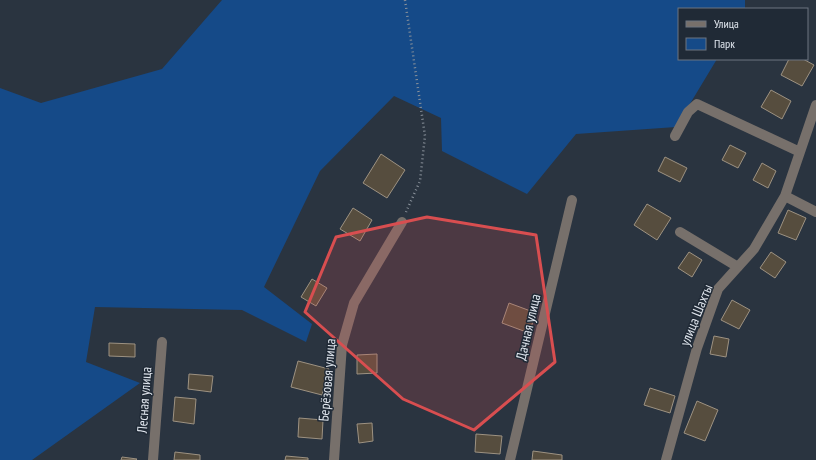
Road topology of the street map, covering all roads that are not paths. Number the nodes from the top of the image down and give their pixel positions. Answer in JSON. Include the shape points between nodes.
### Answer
{"nodes":[{"id":1,"x":816,"y":105,"type":"edge"},
{"id":2,"x":675,"y":136,"type":"dead end"},
{"id":3,"x":800,"y":152,"type":"junction"},
{"id":4,"x":785,"y":196,"type":"junction"},
{"id":5,"x":572,"y":200,"type":"dead end"},
{"id":6,"x":816,"y":212,"type":"edge"},
{"id":7,"x":402,"y":222,"type":"road end"},
{"id":8,"x":680,"y":232,"type":"dead end"},
{"id":9,"x":738,"y":267,"type":"junction"},
{"id":10,"x":162,"y":342,"type":"dead end"},
{"id":11,"x":153,"y":460,"type":"edge"},
{"id":12,"x":334,"y":460,"type":"edge"},
{"id":13,"x":510,"y":460,"type":"edge"},
{"id":14,"x":666,"y":460,"type":"edge"}],
"edges":[{"from":1,"to":3,"type":"street","name":"улица Шахты"},
{"from":2,"to":3,"type":"street","via":[[688,112],[697,104]]},
{"from":3,"to":4,"type":"street","name":"улица Шахты"},
{"from":4,"to":6,"type":"street"},
{"from":4,"to":9,"type":"street","name":"улица Шахты","via":[[754,249]]},
{"from":5,"to":13,"type":"street","name":"Дачная улица"},
{"from":7,"to":12,"type":"street","name":"Берёзовая улица","via":[[354,303],[342,345]]},
{"from":8,"to":9,"type":"street"},
{"from":9,"to":14,"type":"street","name":"улица Шахты","via":[[715,297],[697,348]]},
{"from":10,"to":11,"type":"street","name":"Лесная улица"}]}
